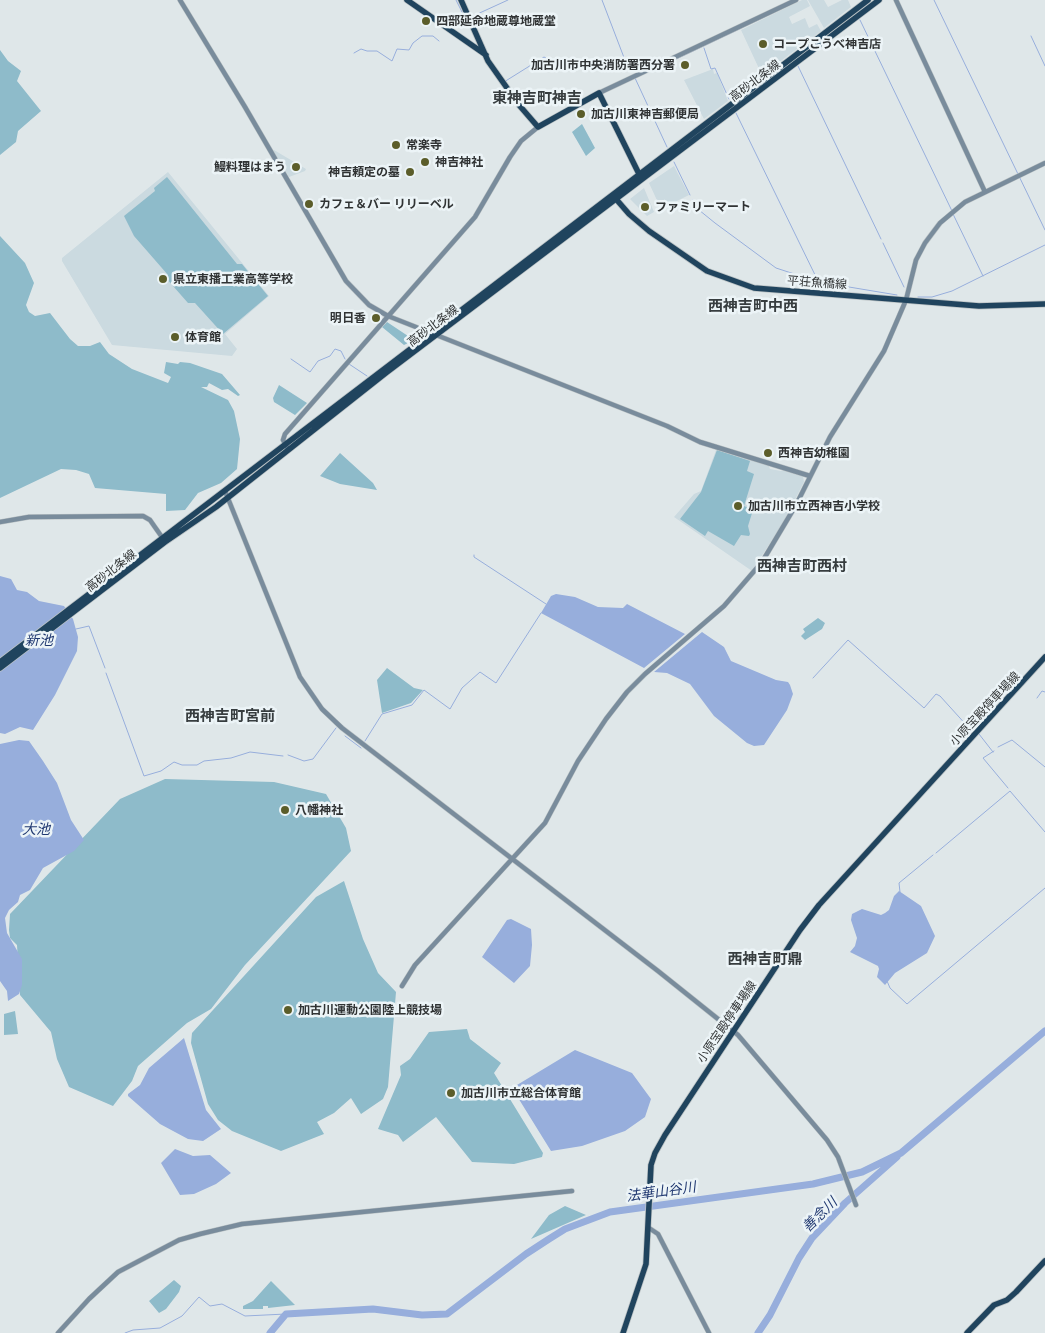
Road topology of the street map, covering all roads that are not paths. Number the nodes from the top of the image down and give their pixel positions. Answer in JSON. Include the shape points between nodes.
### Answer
{"nodes":[{"id":1,"x":180,"y":0,"type":"edge"},
{"id":2,"x":407,"y":0,"type":"edge"},
{"id":3,"x":461,"y":0,"type":"edge"},
{"id":4,"x":796,"y":0,"type":"edge"},
{"id":5,"x":868,"y":0,"type":"edge"},
{"id":6,"x":879,"y":0,"type":"edge"},
{"id":7,"x":896,"y":0,"type":"edge"},
{"id":8,"x":486,"y":55,"type":"junction"},
{"id":9,"x":599,"y":93,"type":"junction"},
{"id":10,"x":538,"y":127,"type":"junction"},
{"id":11,"x":1045,"y":163,"type":"edge"},
{"id":12,"x":641,"y":178,"type":"junction"},
{"id":13,"x":985,"y":192,"type":"junction"},
{"id":14,"x":616,"y":199,"type":"junction"},
{"id":15,"x":906,"y":299,"type":"junction"},
{"id":16,"x":1045,"y":304,"type":"edge"},
{"id":17,"x":388,"y":316,"type":"junction"},
{"id":18,"x":430,"y":333,"type":"junction"},
{"id":19,"x":437,"y":336,"type":"junction"},
{"id":20,"x":287,"y":447,"type":"junction"},
{"id":21,"x":810,"y":476,"type":"junction"},
{"id":22,"x":225,"y":491,"type":"junction"},
{"id":23,"x":228,"y":498,"type":"junction"},
{"id":24,"x":0,"y":522,"type":"edge"},
{"id":25,"x":164,"y":539,"type":"junction"},
{"id":26,"x":73,"y":609,"type":"junction"},
{"id":27,"x":1045,"y":657,"type":"edge"},
{"id":28,"x":0,"y":662,"type":"edge"},
{"id":29,"x":0,"y":668,"type":"edge"},
{"id":30,"x":513,"y":859,"type":"junction"},
{"id":31,"x":402,"y":986,"type":"dead end"},
{"id":32,"x":734,"y":1031,"type":"junction"},
{"id":33,"x":572,"y":1191,"type":"dead end"},
{"id":34,"x":856,"y":1203,"type":"dead end"},
{"id":35,"x":649,"y":1228,"type":"junction"},
{"id":36,"x":1045,"y":1261,"type":"edge"},
{"id":37,"x":58,"y":1333,"type":"edge"},
{"id":38,"x":623,"y":1333,"type":"edge"},
{"id":39,"x":709,"y":1333,"type":"edge"},
{"id":40,"x":967,"y":1333,"type":"edge"}],
"edges":[{"from":1,"to":17,"type":"street","via":[[346,281],[369,305]]},
{"from":2,"to":8,"type":"main road"},
{"from":3,"to":8,"type":"main road"},
{"from":4,"to":9,"type":"street"},
{"from":5,"to":12,"type":"main road","name":"高砂北条線"},
{"from":6,"to":12,"type":"main road","name":"高砂北条線"},
{"from":7,"to":13,"type":"street"},
{"from":8,"to":10,"type":"main road","via":[[504,85]]},
{"from":9,"to":10,"type":"main road"},
{"from":9,"to":12,"type":"main road"},
{"from":10,"to":17,"type":"street","via":[[514,151],[475,216]]},
{"from":11,"to":13,"type":"street"},
{"from":12,"to":14,"type":"main road","name":"高砂北条線"},
{"from":12,"to":18,"type":"main road","name":"高砂北条線"},
{"from":13,"to":15,"type":"street","via":[[940,222],[920,251]]},
{"from":14,"to":15,"type":"main road","name":"平荘魚橋線","via":[[634,218],[714,275],[754,288]]},
{"from":14,"to":19,"type":"main road","name":"高砂北条線"},
{"from":15,"to":16,"type":"main road","name":"平荘魚橋線","via":[[979,306]]},
{"from":15,"to":21,"type":"street","via":[[884,351]]},
{"from":17,"to":18,"type":"street"},
{"from":17,"to":20,"type":"street","via":[[285,434],[283,440]]},
{"from":18,"to":19,"type":"street"},
{"from":18,"to":20,"type":"main road","name":"高砂北条線"},
{"from":19,"to":20,"type":"main road","name":"高砂北条線"},
{"from":19,"to":21,"type":"street","via":[[667,426],[706,445]]},
{"from":20,"to":22,"type":"main road","name":"高砂北条線"},
{"from":20,"to":23,"type":"main road","name":"高砂北条線"},
{"from":21,"to":30,"type":"street","via":[[773,546],[754,574],[724,606],[627,692],[578,761],[545,823]]},
{"from":22,"to":23,"type":"street"},
{"from":22,"to":25,"type":"main road","name":"高砂北条線"},
{"from":23,"to":25,"type":"main road","name":"高砂北条線"},
{"from":23,"to":30,"type":"street","via":[[300,678],[322,709],[342,728]]},
{"from":24,"to":25,"type":"street","via":[[29,518],[143,516]]},
{"from":25,"to":26,"type":"main road","name":"高砂北条線"},
{"from":26,"to":28,"type":"main road","name":"高砂北条線"},
{"from":26,"to":29,"type":"main road","name":"高砂北条線"},
{"from":27,"to":32,"type":"main road","name":"小原宝殿停車場線","via":[[819,905]]},
{"from":30,"to":31,"type":"street","via":[[415,965]]},
{"from":30,"to":32,"type":"street"},
{"from":32,"to":34,"type":"street","via":[[827,1140]]},
{"from":32,"to":35,"type":"main road","name":"小原宝殿停車場線","via":[[655,1153],[650,1169]]},
{"from":33,"to":37,"type":"street","via":[[251,1223],[179,1240],[118,1272]]},
{"from":35,"to":38,"type":"main road","name":"小原宝殿停車場線","via":[[643,1278]]},
{"from":35,"to":39,"type":"street","via":[[658,1234]]},
{"from":36,"to":40,"type":"main road","via":[[1016,1292],[994,1305]]}]}
